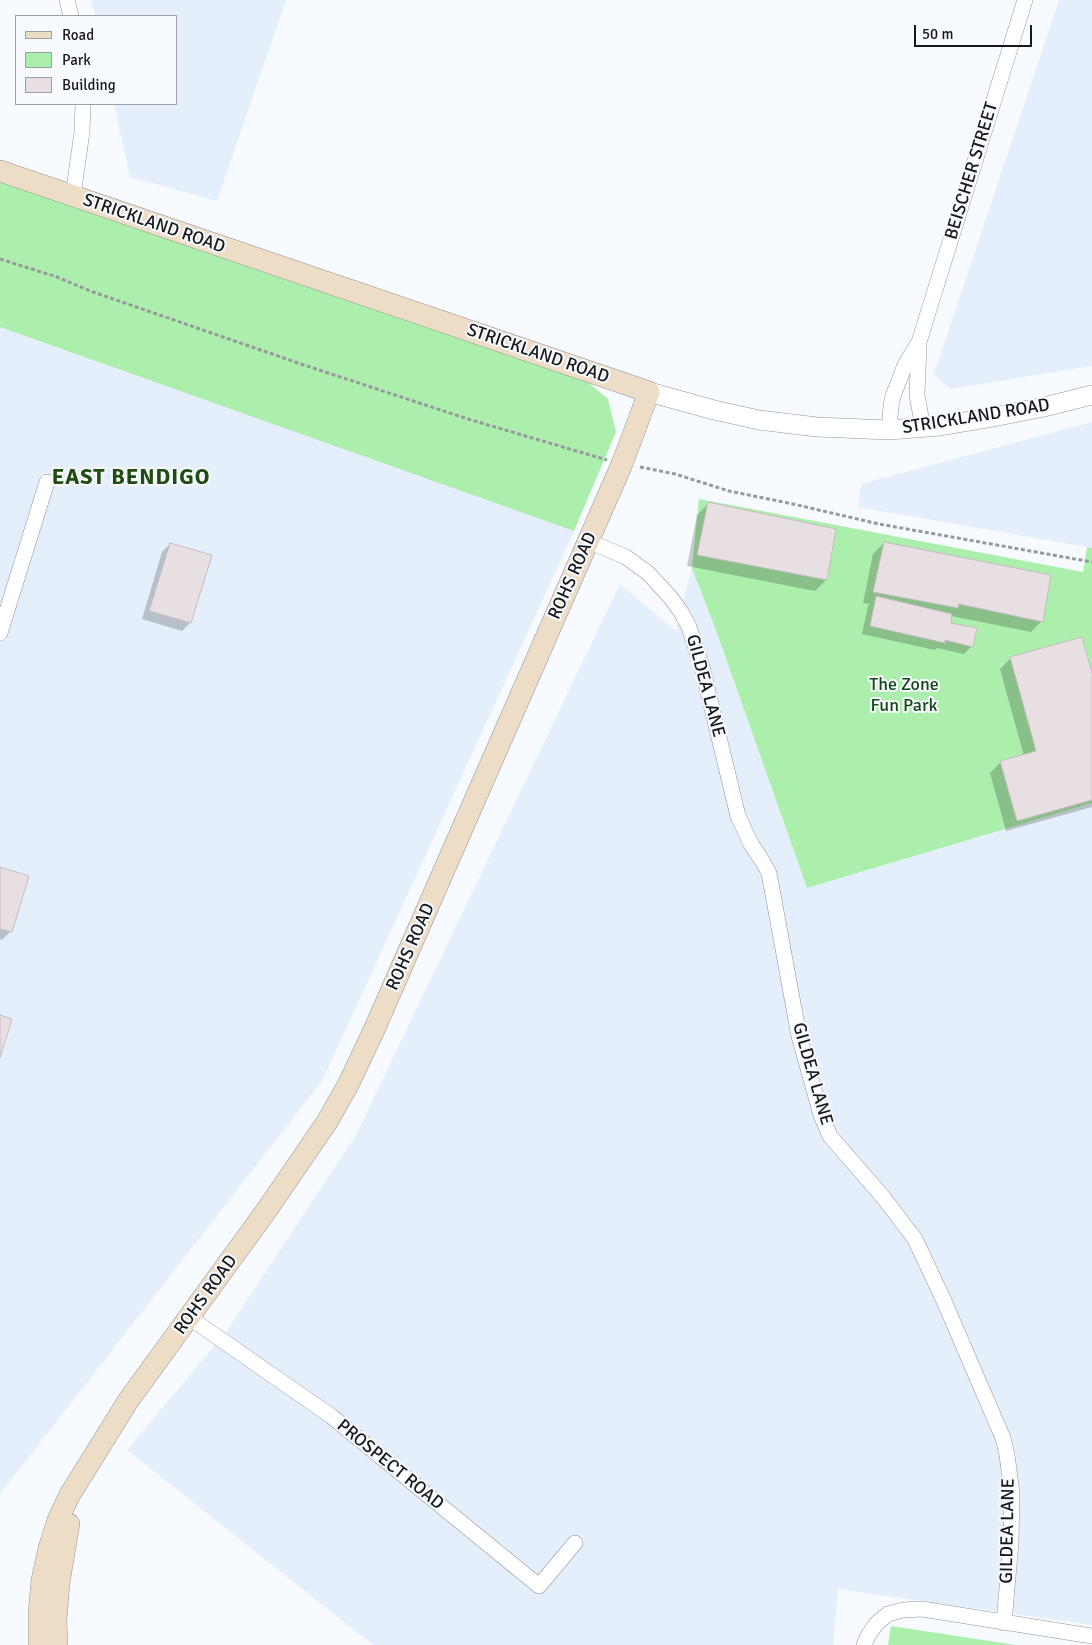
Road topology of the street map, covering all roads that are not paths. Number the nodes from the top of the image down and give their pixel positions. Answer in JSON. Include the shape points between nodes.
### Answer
{"nodes":[{"id":1,"x":67,"y":0,"type":"edge"},
{"id":2,"x":1025,"y":0,"type":"edge"},
{"id":3,"x":71,"y":15,"type":"edge"},
{"id":4,"x":83,"y":105,"type":"edge"},
{"id":5,"x":0,"y":171,"type":"edge"},
{"id":6,"x":73,"y":196,"type":"junction"},
{"id":7,"x":919,"y":342,"type":"junction"},
{"id":8,"x":649,"y":392,"type":"junction"},
{"id":9,"x":1092,"y":395,"type":"edge"},
{"id":10,"x":923,"y":428,"type":"junction"},
{"id":11,"x":889,"y":430,"type":"junction"},
{"id":12,"x":47,"y":482,"type":"dead end"},
{"id":13,"x":588,"y":541,"type":"junction"},
{"id":14,"x":0,"y":633,"type":"edge"},
{"id":15,"x":190,"y":1318,"type":"junction"},
{"id":16,"x":92,"y":1457,"type":"junction"},
{"id":17,"x":575,"y":1543,"type":"dead end"},
{"id":18,"x":1004,"y":1623,"type":"junction"},
{"id":19,"x":1092,"y":1636,"type":"edge"},
{"id":20,"x":39,"y":1645,"type":"edge"},
{"id":21,"x":57,"y":1645,"type":"edge"},
{"id":22,"x":864,"y":1645,"type":"edge"}],
"edges":[{"from":1,"to":3,"type":"street"},
{"from":2,"to":7,"type":"street","name":"BEISCHER STREET"},
{"from":4,"to":6,"type":"street"},
{"from":5,"to":6,"type":"main road","name":"STRICKLAND ROAD"},
{"from":6,"to":8,"type":"main road","name":"STRICKLAND ROAD"},
{"from":7,"to":10,"type":"street","name":"BEISCHER STREET","via":[[917,395]]},
{"from":7,"to":11,"type":"street","name":"BEISCHER STREET","via":[[905,365],[893,396]]},
{"from":8,"to":11,"type":"street","name":"STRICKLAND ROAD","via":[[759,420],[817,427]]},
{"from":8,"to":13,"type":"main road","name":"ROHS ROAD"},
{"from":9,"to":10,"type":"street","name":"STRICKLAND ROAD"},
{"from":10,"to":11,"type":"street","name":"STRICKLAND ROAD"},
{"from":12,"to":14,"type":"street"},
{"from":13,"to":15,"type":"main road","name":"ROHS ROAD","via":[[349,1083],[327,1122]]},
{"from":13,"to":18,"type":"street","name":"GILDEA LANE","via":[[626,557],[648,573],[671,598],[689,627],[702,667],[738,816],[769,873],[800,1036],[821,1115],[830,1136],[915,1239],[1003,1438],[1012,1493]]},
{"from":15,"to":16,"type":"main road","name":"ROHS ROAD","via":[[128,1401]]},
{"from":15,"to":17,"type":"street","name":"PROSPECT ROAD","via":[[331,1416],[539,1586]]},
{"from":16,"to":20,"type":"main road","name":"ROHS ROAD","via":[[69,1496],[49,1548],[42,1580]]},
{"from":16,"to":21,"type":"main road","name":"ROHS ROAD","via":[[76,1500],[63,1551]]},
{"from":18,"to":19,"type":"street"},
{"from":18,"to":22,"type":"street","via":[[922,1609],[903,1610],[888,1614],[876,1624]]}]}
